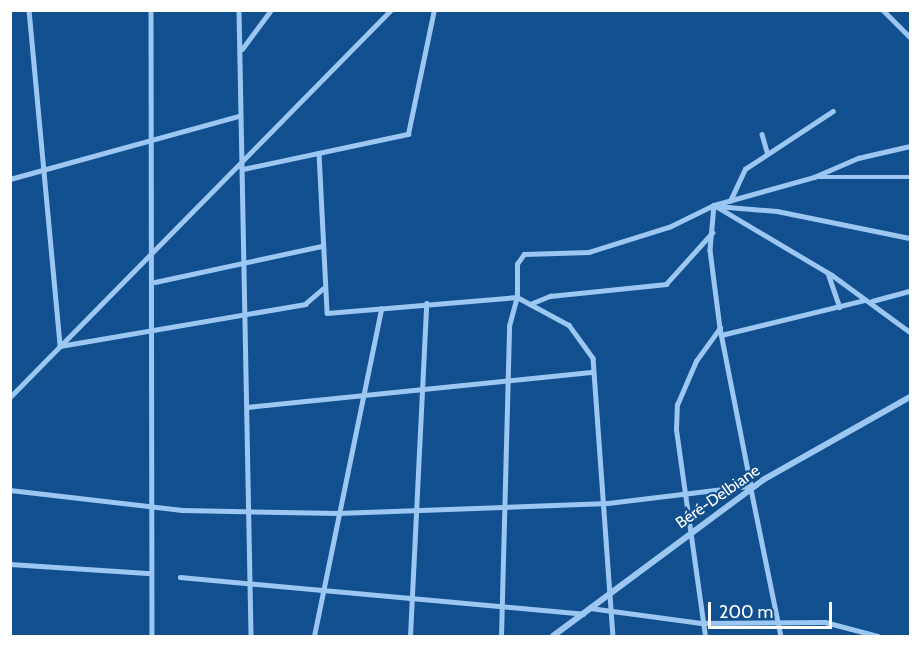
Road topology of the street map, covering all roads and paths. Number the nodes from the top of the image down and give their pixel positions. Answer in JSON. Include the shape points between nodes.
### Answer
{"nodes":[{"id":1,"x":29,"y":10,"type":"edge"},
{"id":2,"x":151,"y":10,"type":"edge"},
{"id":3,"x":239,"y":10,"type":"edge"},
{"id":4,"x":271,"y":10,"type":"edge"},
{"id":5,"x":390,"y":10,"type":"edge"},
{"id":6,"x":434,"y":10,"type":"edge"},
{"id":7,"x":883,"y":10,"type":"edge"},
{"id":8,"x":910,"y":37,"type":"edge"},
{"id":9,"x":241,"y":50,"type":"junction"},
{"id":10,"x":833,"y":111,"type":"dead end"},
{"id":11,"x":238,"y":116,"type":"junction"},
{"id":12,"x":762,"y":134,"type":"dead end"},
{"id":13,"x":151,"y":143,"type":"junction"},
{"id":14,"x":910,"y":146,"type":"edge"},
{"id":15,"x":767,"y":151,"type":"junction"},
{"id":16,"x":319,"y":153,"type":"junction"},
{"id":17,"x":239,"y":162,"type":"junction"},
{"id":18,"x":42,"y":170,"type":"junction"},
{"id":19,"x":814,"y":177,"type":"junction"},
{"id":20,"x":910,"y":177,"type":"edge"},
{"id":21,"x":10,"y":179,"type":"edge"},
{"id":22,"x":730,"y":201,"type":"junction"},
{"id":23,"x":714,"y":205,"type":"junction"},
{"id":24,"x":712,"y":232,"type":"junction"},
{"id":25,"x":910,"y":238,"type":"edge"},
{"id":26,"x":321,"y":246,"type":"junction"},
{"id":27,"x":154,"y":250,"type":"junction"},
{"id":28,"x":243,"y":262,"type":"junction"},
{"id":29,"x":828,"y":273,"type":"junction"},
{"id":30,"x":154,"y":282,"type":"junction"},
{"id":31,"x":322,"y":289,"type":"junction"},
{"id":32,"x":910,"y":291,"type":"edge"},
{"id":33,"x":517,"y":297,"type":"junction"},
{"id":34,"x":865,"y":300,"type":"junction"},
{"id":35,"x":872,"y":301,"type":"junction"},
{"id":36,"x":426,"y":303,"type":"junction"},
{"id":37,"x":530,"y":304,"type":"junction"},
{"id":38,"x":840,"y":307,"type":"junction"},
{"id":39,"x":381,"y":309,"type":"junction"},
{"id":40,"x":244,"y":311,"type":"junction"},
{"id":41,"x":153,"y":328,"type":"junction"},
{"id":42,"x":720,"y":328,"type":"junction"},
{"id":43,"x":910,"y":332,"type":"edge"},
{"id":44,"x":721,"y":335,"type":"junction"},
{"id":45,"x":60,"y":346,"type":"junction"},
{"id":46,"x":593,"y":372,"type":"junction"},
{"id":47,"x":510,"y":383,"type":"junction"},
{"id":48,"x":424,"y":391,"type":"junction"},
{"id":49,"x":362,"y":393,"type":"junction"},
{"id":50,"x":10,"y":397,"type":"edge"},
{"id":51,"x":910,"y":398,"type":"edge"},
{"id":52,"x":247,"y":407,"type":"junction"},
{"id":53,"x":753,"y":486,"type":"junction"},
{"id":54,"x":10,"y":490,"type":"edge"},
{"id":55,"x":681,"y":498,"type":"junction"},
{"id":56,"x":600,"y":503,"type":"junction"},
{"id":57,"x":507,"y":505,"type":"junction"},
{"id":58,"x":152,"y":508,"type":"junction"},
{"id":59,"x":416,"y":508,"type":"junction"},
{"id":60,"x":249,"y":511,"type":"junction"},
{"id":61,"x":338,"y":513,"type":"junction"},
{"id":62,"x":687,"y":535,"type":"junction"},
{"id":63,"x":10,"y":564,"type":"edge"},
{"id":64,"x":151,"y":573,"type":"junction"},
{"id":65,"x":180,"y":577,"type":"dead end"},
{"id":66,"x":250,"y":584,"type":"junction"},
{"id":67,"x":321,"y":591,"type":"junction"},
{"id":68,"x":609,"y":593,"type":"junction"},
{"id":69,"x":413,"y":598,"type":"junction"},
{"id":70,"x":503,"y":606,"type":"junction"},
{"id":71,"x":590,"y":608,"type":"junction"},
{"id":72,"x":583,"y":614,"type":"junction"},
{"id":73,"x":611,"y":615,"type":"junction"},
{"id":74,"x":701,"y":623,"type":"junction"},
{"id":75,"x":779,"y":625,"type":"junction"},
{"id":76,"x":152,"y":636,"type":"edge"},
{"id":77,"x":251,"y":636,"type":"edge"},
{"id":78,"x":314,"y":636,"type":"edge"},
{"id":79,"x":410,"y":636,"type":"edge"},
{"id":80,"x":501,"y":636,"type":"edge"},
{"id":81,"x":553,"y":636,"type":"edge"},
{"id":82,"x":613,"y":636,"type":"edge"},
{"id":83,"x":705,"y":636,"type":"edge"},
{"id":84,"x":780,"y":636,"type":"edge"},
{"id":85,"x":878,"y":636,"type":"edge"}],
"edges":[{"from":1,"to":18,"type":"street"},
{"from":2,"to":13,"type":"street"},
{"from":3,"to":9,"type":"street"},
{"from":4,"to":9,"type":"street"},
{"from":5,"to":17,"type":"street"},
{"from":6,"to":16,"type":"street","via":[[408,134]]},
{"from":7,"to":8,"type":"street"},
{"from":9,"to":11,"type":"street"},
{"from":10,"to":15,"type":"street"},
{"from":11,"to":13,"type":"street"},
{"from":11,"to":17,"type":"street"},
{"from":12,"to":15,"type":"street"},
{"from":13,"to":18,"type":"street"},
{"from":13,"to":27,"type":"street"},
{"from":14,"to":19,"type":"street","via":[[858,158]]},
{"from":15,"to":22,"type":"street","via":[[745,169]]},
{"from":16,"to":17,"type":"street","via":[[243,169]]},
{"from":16,"to":26,"type":"street"},
{"from":17,"to":27,"type":"street"},
{"from":17,"to":28,"type":"street"},
{"from":18,"to":21,"type":"street"},
{"from":18,"to":45,"type":"street"},
{"from":19,"to":20,"type":"street"},
{"from":19,"to":22,"type":"street"},
{"from":22,"to":23,"type":"street"},
{"from":23,"to":24,"type":"street"},
{"from":23,"to":25,"type":"street","via":[[777,211]]},
{"from":23,"to":29,"type":"street"},
{"from":23,"to":33,"type":"street","via":[[669,227],[589,252],[524,254],[517,264]]},
{"from":24,"to":37,"type":"street","via":[[666,285],[550,296]]},
{"from":24,"to":42,"type":"street"},
{"from":26,"to":28,"type":"street"},
{"from":26,"to":31,"type":"street"},
{"from":27,"to":30,"type":"street"},
{"from":27,"to":45,"type":"street"},
{"from":28,"to":30,"type":"street"},
{"from":28,"to":40,"type":"street"},
{"from":29,"to":34,"type":"street"},
{"from":29,"to":38,"type":"street"},
{"from":30,"to":41,"type":"street"},
{"from":31,"to":39,"type":"street","via":[[327,312]]},
{"from":31,"to":40,"type":"street","via":[[305,304]]},
{"from":32,"to":35,"type":"street"},
{"from":33,"to":36,"type":"street"},
{"from":33,"to":37,"type":"street"},
{"from":33,"to":47,"type":"street","via":[[509,326]]},
{"from":34,"to":35,"type":"street"},
{"from":34,"to":38,"type":"street"},
{"from":35,"to":43,"type":"street"},
{"from":36,"to":39,"type":"street"},
{"from":36,"to":48,"type":"street"},
{"from":37,"to":46,"type":"street","via":[[569,325],[593,358]]},
{"from":38,"to":44,"type":"street"},
{"from":39,"to":49,"type":"street"},
{"from":40,"to":41,"type":"street"},
{"from":40,"to":52,"type":"street"},
{"from":41,"to":45,"type":"street"},
{"from":41,"to":58,"type":"street"},
{"from":42,"to":44,"type":"street"},
{"from":42,"to":55,"type":"street","via":[[696,361],[677,405]]},
{"from":44,"to":53,"type":"street"},
{"from":45,"to":50,"type":"street"},
{"from":46,"to":47,"type":"street"},
{"from":46,"to":56,"type":"street"},
{"from":47,"to":48,"type":"street"},
{"from":47,"to":57,"type":"street"},
{"from":48,"to":49,"type":"street"},
{"from":48,"to":59,"type":"street"},
{"from":49,"to":52,"type":"street"},
{"from":49,"to":61,"type":"street"},
{"from":51,"to":53,"type":"street","name":"Béré-Delbiane"},
{"from":52,"to":60,"type":"street"},
{"from":53,"to":55,"type":"street"},
{"from":53,"to":62,"type":"street","name":"Béré-Delbiane"},
{"from":53,"to":75,"type":"street"},
{"from":54,"to":58,"type":"street"},
{"from":55,"to":56,"type":"street"},
{"from":55,"to":62,"type":"street"},
{"from":56,"to":57,"type":"street"},
{"from":56,"to":68,"type":"street"},
{"from":57,"to":59,"type":"street"},
{"from":57,"to":70,"type":"street"},
{"from":58,"to":60,"type":"street"},
{"from":58,"to":64,"type":"street"},
{"from":59,"to":61,"type":"street"},
{"from":59,"to":69,"type":"street"},
{"from":60,"to":61,"type":"street"},
{"from":60,"to":66,"type":"street"},
{"from":61,"to":67,"type":"street"},
{"from":62,"to":68,"type":"street","name":"Béré-Delbiane"},
{"from":62,"to":74,"type":"street"},
{"from":63,"to":64,"type":"street"},
{"from":64,"to":76,"type":"street"},
{"from":65,"to":66,"type":"street"},
{"from":66,"to":67,"type":"street"},
{"from":66,"to":77,"type":"street"},
{"from":67,"to":69,"type":"street"},
{"from":67,"to":78,"type":"street"},
{"from":68,"to":71,"type":"street","name":"Béré-Delbiane"},
{"from":68,"to":73,"type":"street"},
{"from":69,"to":70,"type":"street"},
{"from":69,"to":79,"type":"street"},
{"from":70,"to":72,"type":"street"},
{"from":70,"to":80,"type":"street"},
{"from":71,"to":72,"type":"street","name":"Béré-Delbiane"},
{"from":71,"to":73,"type":"street"},
{"from":72,"to":81,"type":"street","name":"Béré-Delbiane"},
{"from":73,"to":74,"type":"street"},
{"from":73,"to":82,"type":"street"},
{"from":74,"to":75,"type":"street"},
{"from":74,"to":83,"type":"street"},
{"from":75,"to":84,"type":"street"},
{"from":75,"to":85,"type":"street","via":[[825,622]]}]}
